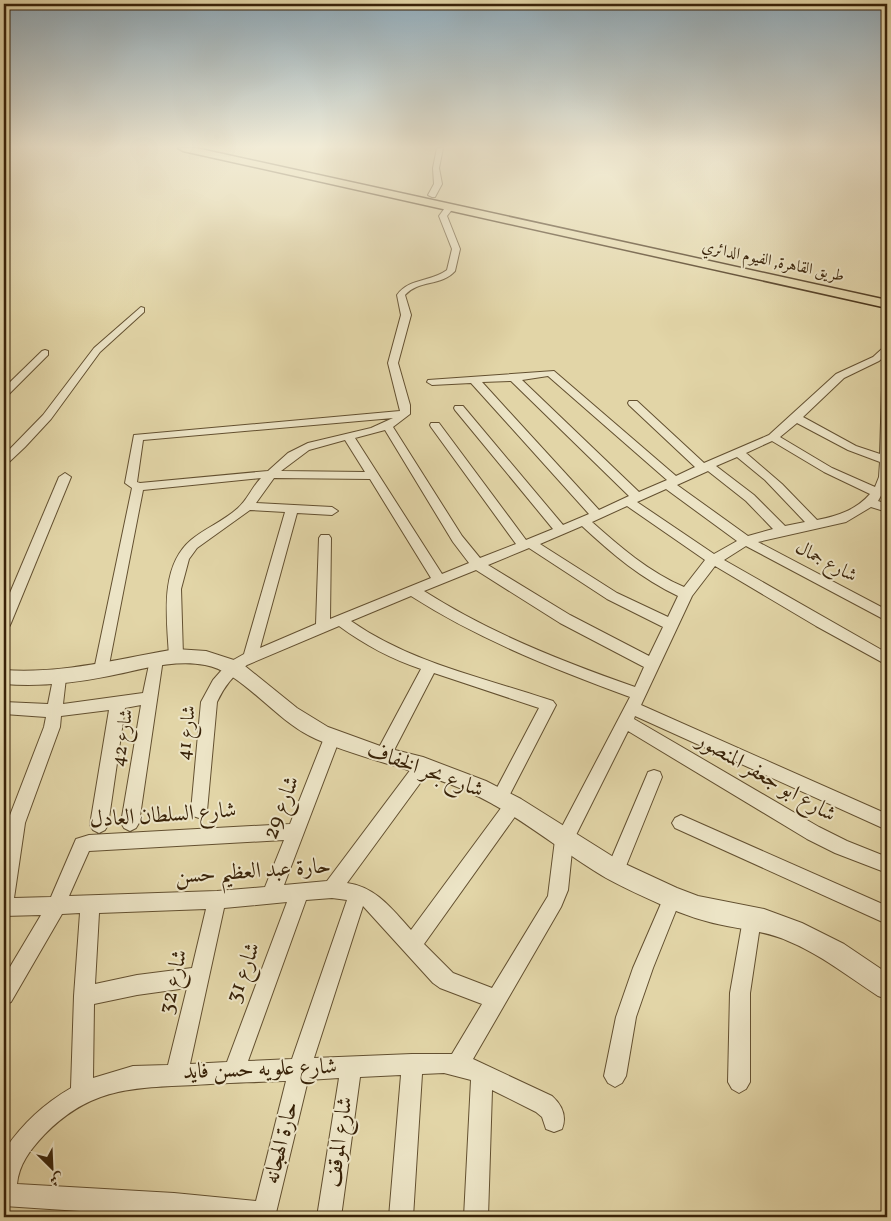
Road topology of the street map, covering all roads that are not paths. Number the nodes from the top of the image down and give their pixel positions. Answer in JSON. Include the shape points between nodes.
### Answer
{"nodes":[{"id":1,"x":441,"y":205,"type":"edge"},
{"id":2,"x":471,"y":205,"type":"edge"},
{"id":3,"x":450,"y":207,"type":"junction"},
{"id":4,"x":538,"y":222,"type":"junction"},
{"id":5,"x":887,"y":294,"type":"edge"},
{"id":6,"x":887,"y":304,"type":"edge"},
{"id":7,"x":141,"y":310,"type":"dead end"},
{"id":8,"x":887,"y":349,"type":"edge"},
{"id":9,"x":45,"y":353,"type":"dead end"},
{"id":10,"x":513,"y":377,"type":"junction"},
{"id":11,"x":473,"y":379,"type":"junction"},
{"id":12,"x":432,"y":382,"type":"dead end"},
{"id":13,"x":887,"y":390,"type":"edge"},
{"id":14,"x":4,"y":392,"type":"edge"},
{"id":15,"x":632,"y":403,"type":"dead end"},
{"id":16,"x":459,"y":408,"type":"dead end"},
{"id":17,"x":405,"y":414,"type":"junction"},
{"id":18,"x":796,"y":418,"type":"junction"},
{"id":19,"x":387,"y":425,"type":"junction"},
{"id":20,"x":435,"y":425,"type":"dead end"},
{"id":21,"x":348,"y":436,"type":"junction"},
{"id":22,"x":773,"y":437,"type":"junction"},
{"id":23,"x":738,"y":454,"type":"junction"},
{"id":24,"x":4,"y":460,"type":"edge"},
{"id":25,"x":885,"y":460,"type":"junction"},
{"id":26,"x":707,"y":468,"type":"junction"},
{"id":27,"x":273,"y":474,"type":"junction"},
{"id":28,"x":374,"y":476,"type":"junction"},
{"id":29,"x":65,"y":477,"type":"dead end"},
{"id":30,"x":886,"y":477,"type":"edge"},
{"id":31,"x":672,"y":483,"type":"junction"},
{"id":32,"x":138,"y":487,"type":"junction"},
{"id":33,"x":874,"y":497,"type":"junction"},
{"id":34,"x":634,"y":500,"type":"junction"},
{"id":35,"x":247,"y":506,"type":"junction"},
{"id":36,"x":887,"y":508,"type":"edge"},
{"id":37,"x":292,"y":509,"type":"junction"},
{"id":38,"x":332,"y":511,"type":"dead end"},
{"id":39,"x":598,"y":516,"type":"junction"},
{"id":40,"x":584,"y":521,"type":"junction"},
{"id":41,"x":814,"y":524,"type":"junction"},
{"id":42,"x":561,"y":531,"type":"junction"},
{"id":43,"x":782,"y":531,"type":"junction"},
{"id":44,"x":325,"y":538,"type":"dead end"},
{"id":45,"x":746,"y":541,"type":"junction"},
{"id":46,"x":527,"y":545,"type":"junction"},
{"id":47,"x":712,"y":561,"type":"junction"},
{"id":48,"x":478,"y":565,"type":"junction"},
{"id":49,"x":439,"y":580,"type":"junction"},
{"id":50,"x":413,"y":591,"type":"junction"},
{"id":51,"x":686,"y":594,"type":"junction"},
{"id":52,"x":887,"y":616,"type":"edge"},
{"id":53,"x":340,"y":620,"type":"junction"},
{"id":54,"x":4,"y":623,"type":"edge"},
{"id":55,"x":670,"y":624,"type":"junction"},
{"id":56,"x":323,"y":627,"type":"junction"},
{"id":57,"x":166,"y":658,"type":"junction"},
{"id":58,"x":887,"y":660,"type":"edge"},
{"id":59,"x":241,"y":662,"type":"junction"},
{"id":60,"x":652,"y":664,"type":"junction"},
{"id":61,"x":430,"y":666,"type":"junction"},
{"id":62,"x":101,"y":670,"type":"junction"},
{"id":63,"x":4,"y":677,"type":"edge"},
{"id":64,"x":60,"y":678,"type":"junction"},
{"id":65,"x":150,"y":698,"type":"junction"},
{"id":66,"x":118,"y":702,"type":"junction"},
{"id":67,"x":4,"y":708,"type":"edge"},
{"id":68,"x":632,"y":708,"type":"junction"},
{"id":69,"x":54,"y":712,"type":"junction"},
{"id":70,"x":332,"y":738,"type":"junction"},
{"id":71,"x":383,"y":755,"type":"junction"},
{"id":72,"x":423,"y":766,"type":"junction"},
{"id":73,"x":654,"y":777,"type":"dead end"},
{"id":74,"x":506,"y":802,"type":"junction"},
{"id":75,"x":199,"y":811,"type":"dead end"},
{"id":76,"x":887,"y":822,"type":"edge"},
{"id":77,"x":10,"y":823,"type":"edge"},
{"id":78,"x":130,"y":823,"type":"dead end"},
{"id":79,"x":681,"y":823,"type":"dead end"},
{"id":80,"x":99,"y":825,"type":"dead end"},
{"id":81,"x":297,"y":831,"type":"junction"},
{"id":82,"x":564,"y":840,"type":"junction"},
{"id":83,"x":887,"y":866,"type":"edge"},
{"id":84,"x":615,"y":871,"type":"junction"},
{"id":85,"x":6,"y":875,"type":"edge"},
{"id":86,"x":332,"y":888,"type":"junction"},
{"id":87,"x":300,"y":891,"type":"junction"},
{"id":88,"x":272,"y":893,"type":"junction"},
{"id":89,"x":358,"y":893,"type":"junction"},
{"id":90,"x":672,"y":898,"type":"junction"},
{"id":91,"x":217,"y":900,"type":"junction"},
{"id":92,"x":90,"y":904,"type":"junction"},
{"id":93,"x":56,"y":906,"type":"junction"},
{"id":94,"x":4,"y":907,"type":"edge"},
{"id":95,"x":887,"y":915,"type":"edge"},
{"id":96,"x":752,"y":919,"type":"junction"},
{"id":97,"x":411,"y":945,"type":"junction"},
{"id":98,"x":199,"y":977,"type":"junction"},
{"id":99,"x":887,"y":987,"type":"edge"},
{"id":100,"x":6,"y":988,"type":"edge"},
{"id":101,"x":84,"y":996,"type":"junction"},
{"id":102,"x":496,"y":999,"type":"junction"},
{"id":103,"x":412,"y":1064,"type":"junction"},
{"id":104,"x":457,"y":1065,"type":"junction"},
{"id":105,"x":351,"y":1067,"type":"junction"},
{"id":106,"x":300,"y":1068,"type":"junction"},
{"id":107,"x":234,"y":1071,"type":"junction"},
{"id":108,"x":177,"y":1074,"type":"junction"},
{"id":109,"x":482,"y":1074,"type":"junction"},
{"id":110,"x":616,"y":1076,"type":"dead end"},
{"id":111,"x":739,"y":1082,"type":"dead end"},
{"id":112,"x":82,"y":1094,"type":"junction"},
{"id":113,"x":554,"y":1121,"type":"dead end"},
{"id":114,"x":4,"y":1194,"type":"edge"},
{"id":115,"x":122,"y":1209,"type":"edge"},
{"id":116,"x":172,"y":1211,"type":"edge"},
{"id":117,"x":264,"y":1215,"type":"edge"},
{"id":118,"x":329,"y":1217,"type":"edge"},
{"id":119,"x":401,"y":1217,"type":"edge"},
{"id":120,"x":476,"y":1217,"type":"edge"}],
"edges":[{"from":1,"to":3,"type":"highway","name":"طريق القاهرة, الفيوم الدائري"},
{"from":2,"to":4,"type":"highway","name":"طريق القاهرة, الفيوم الدائري"},
{"from":3,"to":4,"type":"highway","name":"طريق القاهرة, الفيوم الدائري"},
{"from":3,"to":17,"type":"street","via":[[443,216],[456,249],[451,271],[443,277],[408,287],[400,295],[406,315],[393,363]]},
{"from":4,"to":5,"type":"highway","name":"طريق القاهرة, الفيوم الدائري"},
{"from":4,"to":6,"type":"highway","name":"طريق القاهرة, الفيوم الدائري"},
{"from":7,"to":24,"type":"street","via":[[97,350],[47,417]]},
{"from":8,"to":18,"type":"street","via":[[876,359],[840,376]]},
{"from":9,"to":14,"type":"street"},
{"from":10,"to":11,"type":"street","name":"شارع جمال"},
{"from":10,"to":31,"type":"street","name":"شارع جمال","via":[[550,373]]},
{"from":10,"to":34,"type":"street"},
{"from":11,"to":12,"type":"street","name":"شارع جمال"},
{"from":11,"to":39,"type":"street"},
{"from":13,"to":25,"type":"street"},
{"from":15,"to":26,"type":"street"},
{"from":16,"to":42,"type":"street"},
{"from":17,"to":19,"type":"street","name":"شارع 42"},
{"from":17,"to":32,"type":"street","via":[[138,437],[132,482]]},
{"from":18,"to":22,"type":"street"},
{"from":18,"to":25,"type":"street","via":[[852,448]]},
{"from":19,"to":21,"type":"street","name":"شارع 42"},
{"from":19,"to":48,"type":"street","via":[[458,539]]},
{"from":20,"to":46,"type":"street"},
{"from":21,"to":27,"type":"street","name":"شارع 42","via":[[301,450]]},
{"from":21,"to":28,"type":"street"},
{"from":22,"to":23,"type":"street"},
{"from":22,"to":33,"type":"street"},
{"from":23,"to":26,"type":"street"},
{"from":23,"to":41,"type":"street","via":[[779,485]]},
{"from":25,"to":30,"type":"street"},
{"from":26,"to":31,"type":"street"},
{"from":26,"to":43,"type":"street","via":[[750,498]]},
{"from":27,"to":28,"type":"street"},
{"from":27,"to":32,"type":"street"},
{"from":27,"to":35,"type":"street","name":"شارع 42","via":[[264,481]]},
{"from":28,"to":49,"type":"street"},
{"from":29,"to":54,"type":"street"},
{"from":30,"to":33,"type":"street"},
{"from":31,"to":34,"type":"street"},
{"from":31,"to":45,"type":"street","name":"شارع جمال","via":[[712,518]]},
{"from":32,"to":62,"type":"street"},
{"from":33,"to":36,"type":"street"},
{"from":33,"to":41,"type":"street","via":[[842,519]]},
{"from":34,"to":39,"type":"street"},
{"from":34,"to":47,"type":"street","via":[[669,532]]},
{"from":35,"to":37,"type":"street"},
{"from":35,"to":57,"type":"street","name":"شارع 42","via":[[223,526],[205,534],[183,558],[174,590]]},
{"from":37,"to":38,"type":"street"},
{"from":37,"to":59,"type":"street"},
{"from":39,"to":40,"type":"street"},
{"from":40,"to":42,"type":"street"},
{"from":40,"to":51,"type":"street","via":[[650,575]]},
{"from":41,"to":43,"type":"street"},
{"from":42,"to":46,"type":"street"},
{"from":43,"to":45,"type":"street"},
{"from":44,"to":56,"type":"street"},
{"from":45,"to":47,"type":"street"},
{"from":45,"to":52,"type":"street","name":"شارع جمال"},
{"from":46,"to":48,"type":"street"},
{"from":46,"to":55,"type":"street","via":[[612,596]]},
{"from":47,"to":51,"type":"street"},
{"from":47,"to":58,"type":"street"},
{"from":48,"to":49,"type":"street"},
{"from":48,"to":60,"type":"street","via":[[565,619]]},
{"from":49,"to":50,"type":"street"},
{"from":50,"to":53,"type":"street"},
{"from":50,"to":68,"type":"street","via":[[443,612]]},
{"from":51,"to":55,"type":"street"},
{"from":53,"to":56,"type":"street"},
{"from":53,"to":61,"type":"street","via":[[402,656]]},
{"from":55,"to":60,"type":"street"},
{"from":56,"to":59,"type":"street"},
{"from":57,"to":59,"type":"street","name":"شارع بحر الخفاف"},
{"from":57,"to":62,"type":"street","name":"شارع بحر الخفاف"},
{"from":57,"to":65,"type":"street","name":"شارع 42"},
{"from":59,"to":70,"type":"street","name":"شارع بحر الخفاف","via":[[290,714]]},
{"from":59,"to":75,"type":"street","name":"شارع 41","via":[[218,684],[209,702]]},
{"from":60,"to":68,"type":"street"},
{"from":61,"to":71,"type":"street"},
{"from":61,"to":74,"type":"street","via":[[548,705]]},
{"from":62,"to":64,"type":"street","name":"شارع بحر الخفاف"},
{"from":63,"to":64,"type":"street","name":"شارع بحر الخفاف"},
{"from":64,"to":69,"type":"street"},
{"from":65,"to":66,"type":"street"},
{"from":65,"to":78,"type":"street","name":"شارع 42"},
{"from":66,"to":69,"type":"street"},
{"from":66,"to":80,"type":"street"},
{"from":67,"to":69,"type":"street"},
{"from":68,"to":76,"type":"street"},
{"from":68,"to":82,"type":"street"},
{"from":68,"to":83,"type":"street","name":"شارع ابو جعفر المنصور","via":[[813,833]]},
{"from":69,"to":77,"type":"street","via":[[47,742]]},
{"from":70,"to":71,"type":"street","name":"شارع بحر الخفاف"},
{"from":70,"to":81,"type":"street","name":"شارع 29"},
{"from":71,"to":72,"type":"street","name":"شارع بحر الخفاف"},
{"from":72,"to":74,"type":"street","name":"شارع بحر الخفاف"},
{"from":72,"to":86,"type":"street"},
{"from":73,"to":84,"type":"street"},
{"from":74,"to":82,"type":"street","name":"شارع بحر الخفاف"},
{"from":74,"to":97,"type":"street"},
{"from":77,"to":85,"type":"street"},
{"from":79,"to":95,"type":"street"},
{"from":81,"to":88,"type":"street","name":"شارع 29"},
{"from":81,"to":93,"type":"street","name":"شارع السلطان العادل","via":[[85,843],[79,848]]},
{"from":82,"to":84,"type":"street","name":"شارع بحر الخفاف"},
{"from":82,"to":102,"type":"street","via":[[555,901]]},
{"from":84,"to":90,"type":"street","name":"شارع بحر الخفاف"},
{"from":85,"to":94,"type":"street"},
{"from":86,"to":87,"type":"street","name":"حارة عبد العظيم حسن"},
{"from":86,"to":89,"type":"street","name":"حارة عبد العظيم حسن"},
{"from":87,"to":88,"type":"street","name":"حارة عبد العظيم حسن"},
{"from":87,"to":107,"type":"street","name":"شارع 31"},
{"from":88,"to":91,"type":"street","name":"حارة عبد العظيم حسن"},
{"from":89,"to":97,"type":"street","name":"حارة عبد العظيم حسن","via":[[374,903]]},
{"from":89,"to":106,"type":"street","name":"حارة الهجانه"},
{"from":90,"to":96,"type":"street","name":"شارع بحر الخفاف"},
{"from":90,"to":110,"type":"street","via":[[626,1017]]},
{"from":91,"to":92,"type":"street","name":"حارة عبد العظيم حسن"},
{"from":91,"to":98,"type":"street","name":"شارع 32"},
{"from":92,"to":93,"type":"street","name":"حارة عبد العظيم حسن"},
{"from":92,"to":101,"type":"street"},
{"from":93,"to":94,"type":"street","name":"حارة عبد العظيم حسن"},
{"from":93,"to":100,"type":"street","name":"شارع السلطان العادل"},
{"from":96,"to":99,"type":"street","name":"شارع بحر الخفاف","via":[[779,925],[814,941]]},
{"from":96,"to":111,"type":"street","via":[[740,993]]},
{"from":97,"to":102,"type":"street","name":"حارة عبد العظيم حسن","via":[[432,970],[448,981]]},
{"from":98,"to":101,"type":"street"},
{"from":98,"to":108,"type":"street","name":"شارع 32"},
{"from":101,"to":112,"type":"street"},
{"from":102,"to":104,"type":"street"},
{"from":103,"to":104,"type":"street","name":"شارع علويه حسن فايد"},
{"from":103,"to":105,"type":"street","name":"شارع علويه حسن فايد"},
{"from":103,"to":119,"type":"street"},
{"from":104,"to":109,"type":"street","name":"شارع علويه حسن فايد"},
{"from":105,"to":106,"type":"street","name":"شارع علويه حسن فايد"},
{"from":105,"to":118,"type":"street","name":"شارع الموقف"},
{"from":106,"to":107,"type":"street","name":"شارع علويه حسن فايد"},
{"from":106,"to":117,"type":"street","name":"حارة الهجانه"},
{"from":107,"to":108,"type":"street","name":"شارع علويه حسن فايد"},
{"from":108,"to":112,"type":"street","name":"شارع علويه حسن فايد","via":[[133,1077]]},
{"from":109,"to":113,"type":"street","name":"شارع علويه حسن فايد","via":[[544,1104],[552,1111]]},
{"from":109,"to":120,"type":"street"},
{"from":112,"to":114,"type":"street","name":"شارع علويه حسن فايد","via":[[49,1116],[23,1142],[9,1166]]},
{"from":114,"to":115,"type":"street"},
{"from":115,"to":116,"type":"street"},
{"from":116,"to":117,"type":"street"}]}
